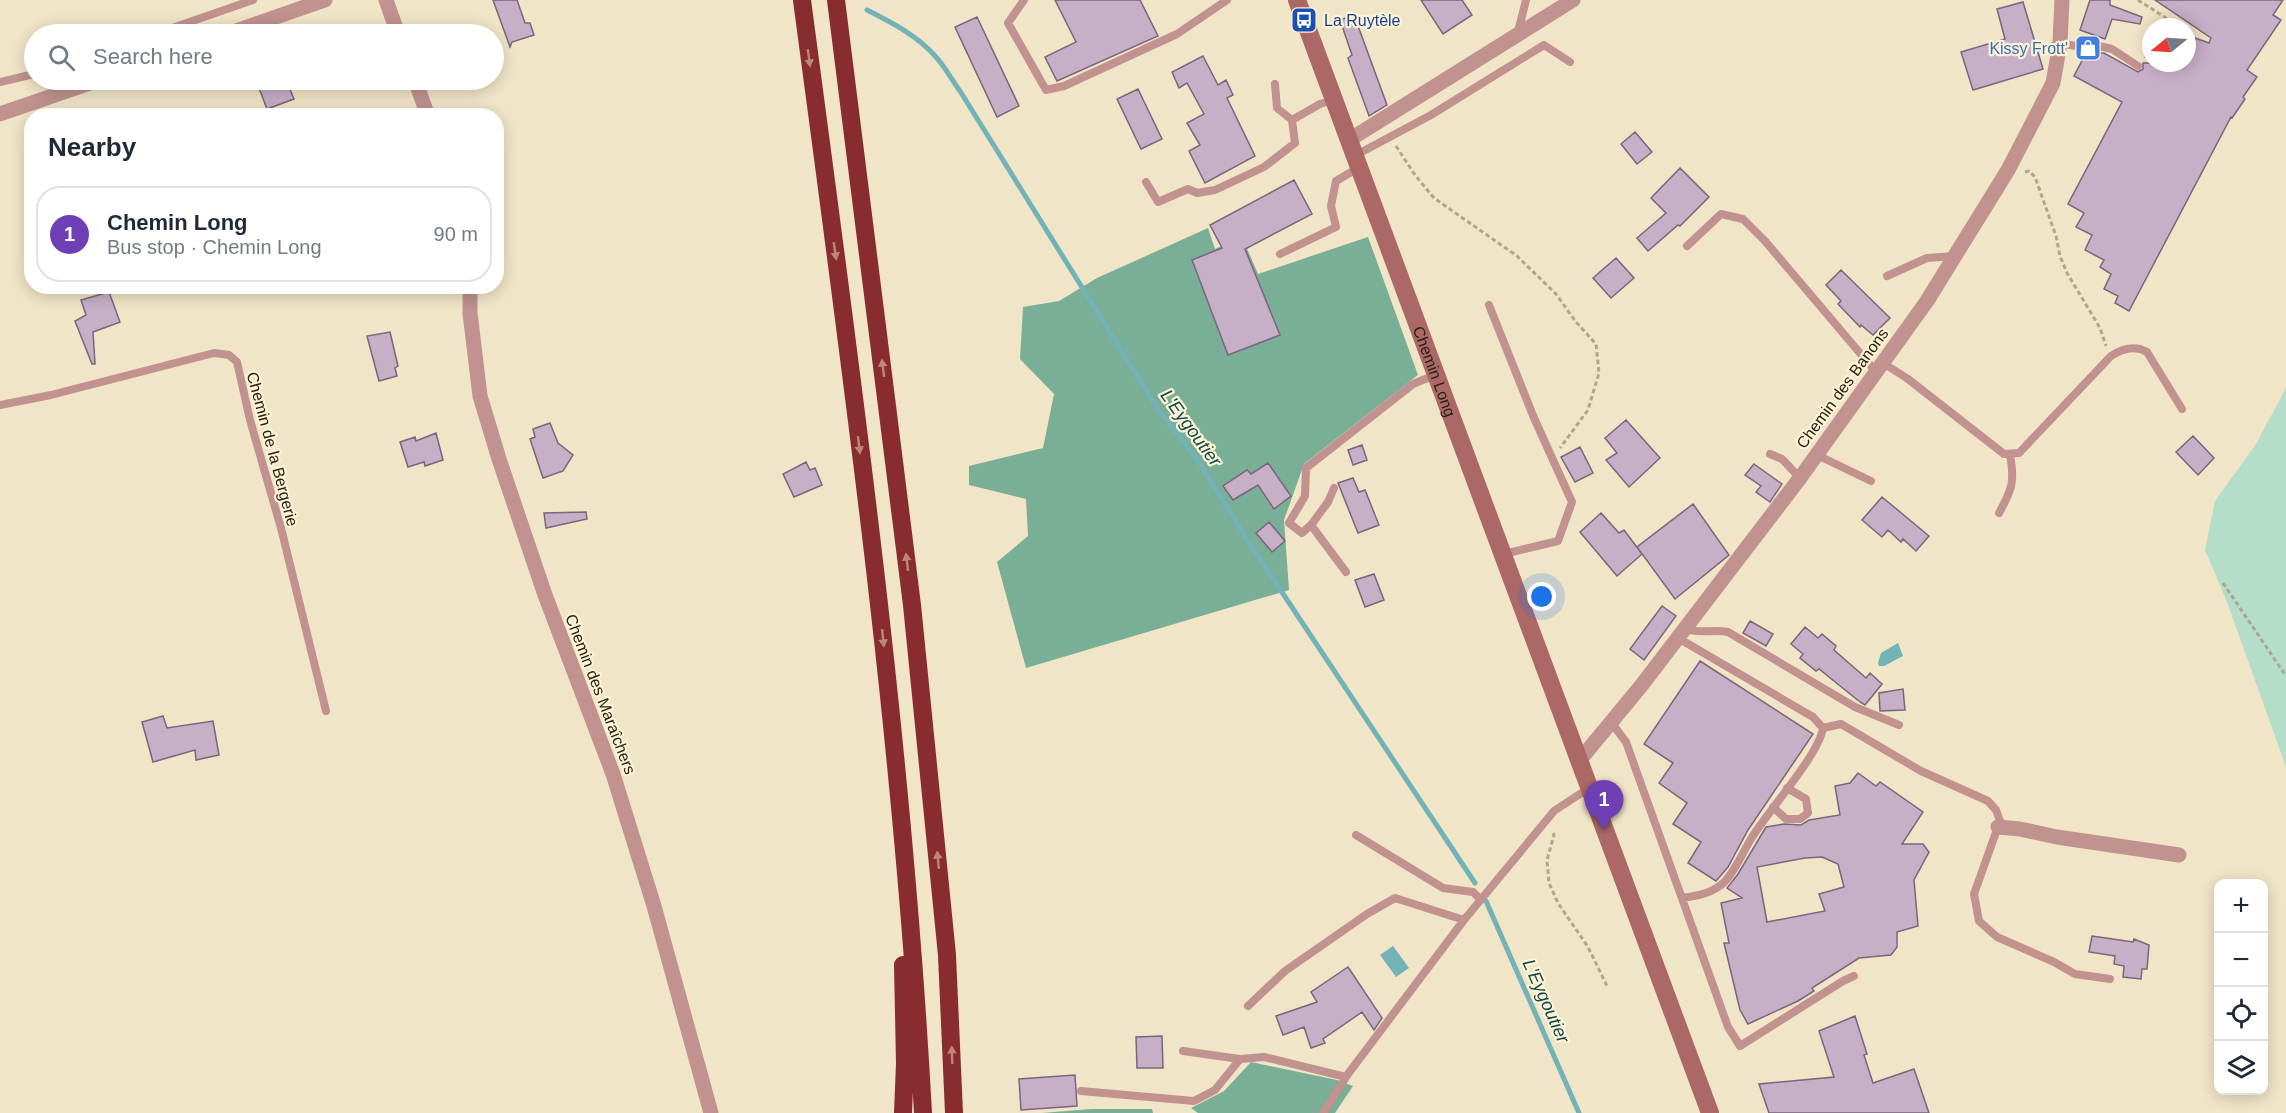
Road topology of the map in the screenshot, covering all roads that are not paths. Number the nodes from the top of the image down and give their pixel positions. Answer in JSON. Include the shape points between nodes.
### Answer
{"nodes":[{"id":1,"x":253,"y":0,"type":"edge"},
{"id":2,"x":325,"y":0,"type":"edge"},
{"id":3,"x":386,"y":0,"type":"edge"},
{"id":4,"x":802,"y":0,"type":"edge"},
{"id":5,"x":836,"y":0,"type":"edge"},
{"id":6,"x":1024,"y":0,"type":"edge"},
{"id":7,"x":1227,"y":0,"type":"edge"},
{"id":8,"x":1297,"y":0,"type":"edge"},
{"id":9,"x":1526,"y":0,"type":"edge"},
{"id":10,"x":1573,"y":0,"type":"edge"},
{"id":11,"x":2062,"y":0,"type":"edge"},
{"id":12,"x":184,"y":24,"type":"edge"},
{"id":13,"x":256,"y":24,"type":"edge"},
{"id":14,"x":394,"y":24,"type":"edge"},
{"id":15,"x":1517,"y":36,"type":"junction"},
{"id":16,"x":2060,"y":43,"type":"junction"},
{"id":17,"x":2045,"y":49,"type":"dead end"},
{"id":18,"x":1570,"y":62,"type":"dead end"},
{"id":19,"x":2139,"y":66,"type":"dead end"},
{"id":20,"x":24,"y":76,"type":"edge"},
{"id":21,"x":0,"y":82,"type":"edge"},
{"id":22,"x":1275,"y":84,"type":"dead end"},
{"id":23,"x":70,"y":90,"type":"edge"},
{"id":24,"x":419,"y":90,"type":"edge"},
{"id":25,"x":1334,"y":100,"type":"junction"},
{"id":26,"x":425,"y":108,"type":"edge"},
{"id":27,"x":0,"y":114,"type":"edge"},
{"id":28,"x":1292,"y":120,"type":"junction"},
{"id":29,"x":1354,"y":154,"type":"junction"},
{"id":30,"x":1146,"y":182,"type":"dead end"},
{"id":31,"x":1687,"y":246,"type":"dead end"},
{"id":32,"x":1280,"y":254,"type":"dead end"},
{"id":33,"x":1954,"y":256,"type":"junction"},
{"id":34,"x":1887,"y":276,"type":"dead end"},
{"id":35,"x":470,"y":294,"type":"edge"},
{"id":36,"x":1489,"y":305,"type":"dead end"},
{"id":37,"x":1879,"y":367,"type":"junction"},
{"id":38,"x":1436,"y":374,"type":"junction"},
{"id":39,"x":0,"y":405,"type":"edge"},
{"id":40,"x":2182,"y":409,"type":"dead end"},
{"id":41,"x":1770,"y":454,"type":"dead end"},
{"id":42,"x":1817,"y":455,"type":"junction"},
{"id":43,"x":2010,"y":455,"type":"junction"},
{"id":44,"x":1800,"y":478,"type":"junction"},
{"id":45,"x":1871,"y":481,"type":"dead end"},
{"id":46,"x":1334,"y":488,"type":"dead end"},
{"id":47,"x":1999,"y":513,"type":"dead end"},
{"id":48,"x":1311,"y":525,"type":"junction"},
{"id":49,"x":1503,"y":554,"type":"junction"},
{"id":50,"x":1346,"y":572,"type":"dead end"},
{"id":51,"x":1681,"y":634,"type":"junction"},
{"id":52,"x":326,"y":711,"type":"dead end"},
{"id":53,"x":1611,"y":722,"type":"junction"},
{"id":54,"x":1899,"y":725,"type":"dead end"},
{"id":55,"x":1823,"y":728,"type":"junction"},
{"id":56,"x":1579,"y":760,"type":"junction"},
{"id":57,"x":1589,"y":788,"type":"junction"},
{"id":58,"x":1787,"y":788,"type":"junction"},
{"id":59,"x":1773,"y":807,"type":"junction"},
{"id":60,"x":901,"y":825,"type":"junction"},
{"id":61,"x":1998,"y":827,"type":"junction"},
{"id":62,"x":1356,"y":835,"type":"dead end"},
{"id":63,"x":2179,"y":855,"type":"dead end"},
{"id":64,"x":1682,"y":898,"type":"junction"},
{"id":65,"x":1480,"y":900,"type":"junction"},
{"id":66,"x":1464,"y":920,"type":"junction"},
{"id":67,"x":1854,"y":976,"type":"dead end"},
{"id":68,"x":2110,"y":979,"type":"dead end"},
{"id":69,"x":1248,"y":1006,"type":"dead end"},
{"id":70,"x":1183,"y":1051,"type":"dead end"},
{"id":71,"x":1240,"y":1059,"type":"junction"},
{"id":72,"x":1346,"y":1077,"type":"junction"},
{"id":73,"x":1081,"y":1091,"type":"dead end"},
{"id":74,"x":711,"y":1113,"type":"edge"},
{"id":75,"x":903,"y":1113,"type":"edge"},
{"id":76,"x":923,"y":1113,"type":"edge"},
{"id":77,"x":954,"y":1113,"type":"edge"},
{"id":78,"x":1323,"y":1113,"type":"edge"},
{"id":79,"x":1710,"y":1113,"type":"edge"}],
"edges":[{"from":1,"to":12,"type":"lane"},
{"from":2,"to":13,"type":"street"},
{"from":3,"to":14,"type":"street"},
{"from":4,"to":60,"type":"highway","one_way":true,"via":[[878,594]]},
{"from":77,"to":5,"type":"highway","one_way":true,"via":[[947,955],[912,605]]},
{"from":6,"to":7,"type":"lane","via":[[1008,23],[1046,90],[1064,86],[1177,33]]},
{"from":8,"to":25,"type":"main road","name":"Chemin Long"},
{"from":9,"to":15,"type":"lane"},
{"from":10,"to":15,"type":"street"},
{"from":11,"to":16,"type":"street","name":"Chemin des Banons"},
{"from":15,"to":29,"type":"street"},
{"from":16,"to":17,"type":"lane"},
{"from":16,"to":19,"type":"lane","via":[[2112,49]]},
{"from":16,"to":33,"type":"street","name":"Chemin des Banons","via":[[2053,83],[2008,170]]},
{"from":18,"to":29,"type":"lane","via":[[1544,45],[1431,116]]},
{"from":20,"to":21,"type":"lane"},
{"from":22,"to":28,"type":"lane","via":[[1277,108]]},
{"from":23,"to":27,"type":"street"},
{"from":24,"to":26,"type":"street"},
{"from":25,"to":28,"type":"lane"},
{"from":25,"to":29,"type":"main road","name":"Chemin Long"},
{"from":28,"to":30,"type":"lane","via":[[1295,143],[1264,167],[1215,190],[1197,193],[1188,189],[1158,202]]},
{"from":29,"to":32,"type":"lane","via":[[1336,180],[1331,206],[1336,227]]},
{"from":29,"to":38,"type":"main road","name":"Chemin Long"},
{"from":31,"to":37,"type":"lane","via":[[1721,214],[1743,219]]},
{"from":33,"to":34,"type":"lane","via":[[1927,258]]},
{"from":33,"to":37,"type":"street","name":"Chemin des Banons"},
{"from":35,"to":74,"type":"street","name":"Chemin des Maraîchers","via":[[486,417],[545,595],[613,774]]},
{"from":36,"to":49,"type":"lane","via":[[1572,502],[1558,541]]},
{"from":37,"to":42,"type":"street","name":"Chemin des Banons"},
{"from":37,"to":43,"type":"lane","via":[[1944,406]]},
{"from":38,"to":48,"type":"lane","via":[[1413,384],[1306,468],[1305,496],[1289,523],[1302,533]]},
{"from":38,"to":49,"type":"main road","name":"Chemin Long"},
{"from":39,"to":52,"type":"lane","name":"Chemin de la Bergerie","via":[[214,353],[229,355],[237,362]]},
{"from":40,"to":43,"type":"lane","via":[[2147,352],[2140,348],[2120,351],[2019,453]]},
{"from":41,"to":44,"type":"lane","via":[[1782,459]]},
{"from":42,"to":44,"type":"street","name":"Chemin des Banons"},
{"from":42,"to":45,"type":"lane"},
{"from":43,"to":47,"type":"lane","via":[[2014,474],[2010,493]]},
{"from":44,"to":51,"type":"street","name":"Chemin des Banons"},
{"from":46,"to":48,"type":"lane"},
{"from":48,"to":50,"type":"lane"},
{"from":49,"to":56,"type":"main road","name":"Chemin Long"},
{"from":51,"to":53,"type":"street","name":"Chemin des Banons"},
{"from":51,"to":54,"type":"lane","via":[[1728,632],[1855,707]]},
{"from":51,"to":55,"type":"lane","via":[[1813,717]]},
{"from":53,"to":56,"type":"street","name":"Chemin des Banons"},
{"from":53,"to":64,"type":"lane","via":[[1626,741]]},
{"from":55,"to":58,"type":"lane"},
{"from":55,"to":61,"type":"lane","via":[[1841,724],[1922,771],[1988,801],[1996,810]]},
{"from":56,"to":57,"type":"main road","name":"Chemin Long"},
{"from":57,"to":65,"type":"lane","via":[[1554,811]]},
{"from":57,"to":79,"type":"main road","name":"Chemin Long"},
{"from":58,"to":59,"type":"lane"},
{"from":58,"to":59,"type":"lane","via":[[1806,799],[1808,813],[1800,819],[1786,819]]},
{"from":59,"to":64,"type":"lane","via":[[1723,884],[1709,893]]},
{"from":60,"to":75,"type":"highway"},
{"from":60,"to":76,"type":"highway"},
{"from":61,"to":63,"type":"street"},
{"from":61,"to":68,"type":"lane","via":[[1974,894],[1978,921],[1997,937],[2075,974]]},
{"from":62,"to":65,"type":"lane","via":[[1443,888],[1473,892]]},
{"from":64,"to":67,"type":"lane","via":[[1728,1027],[1740,1046]]},
{"from":65,"to":66,"type":"lane"},
{"from":66,"to":69,"type":"lane","via":[[1395,898],[1285,971]]},
{"from":66,"to":72,"type":"lane"},
{"from":70,"to":71,"type":"lane"},
{"from":71,"to":72,"type":"lane","via":[[1264,1057]]},
{"from":71,"to":73,"type":"lane","via":[[1215,1090],[1194,1101]]},
{"from":72,"to":78,"type":"lane"}]}
